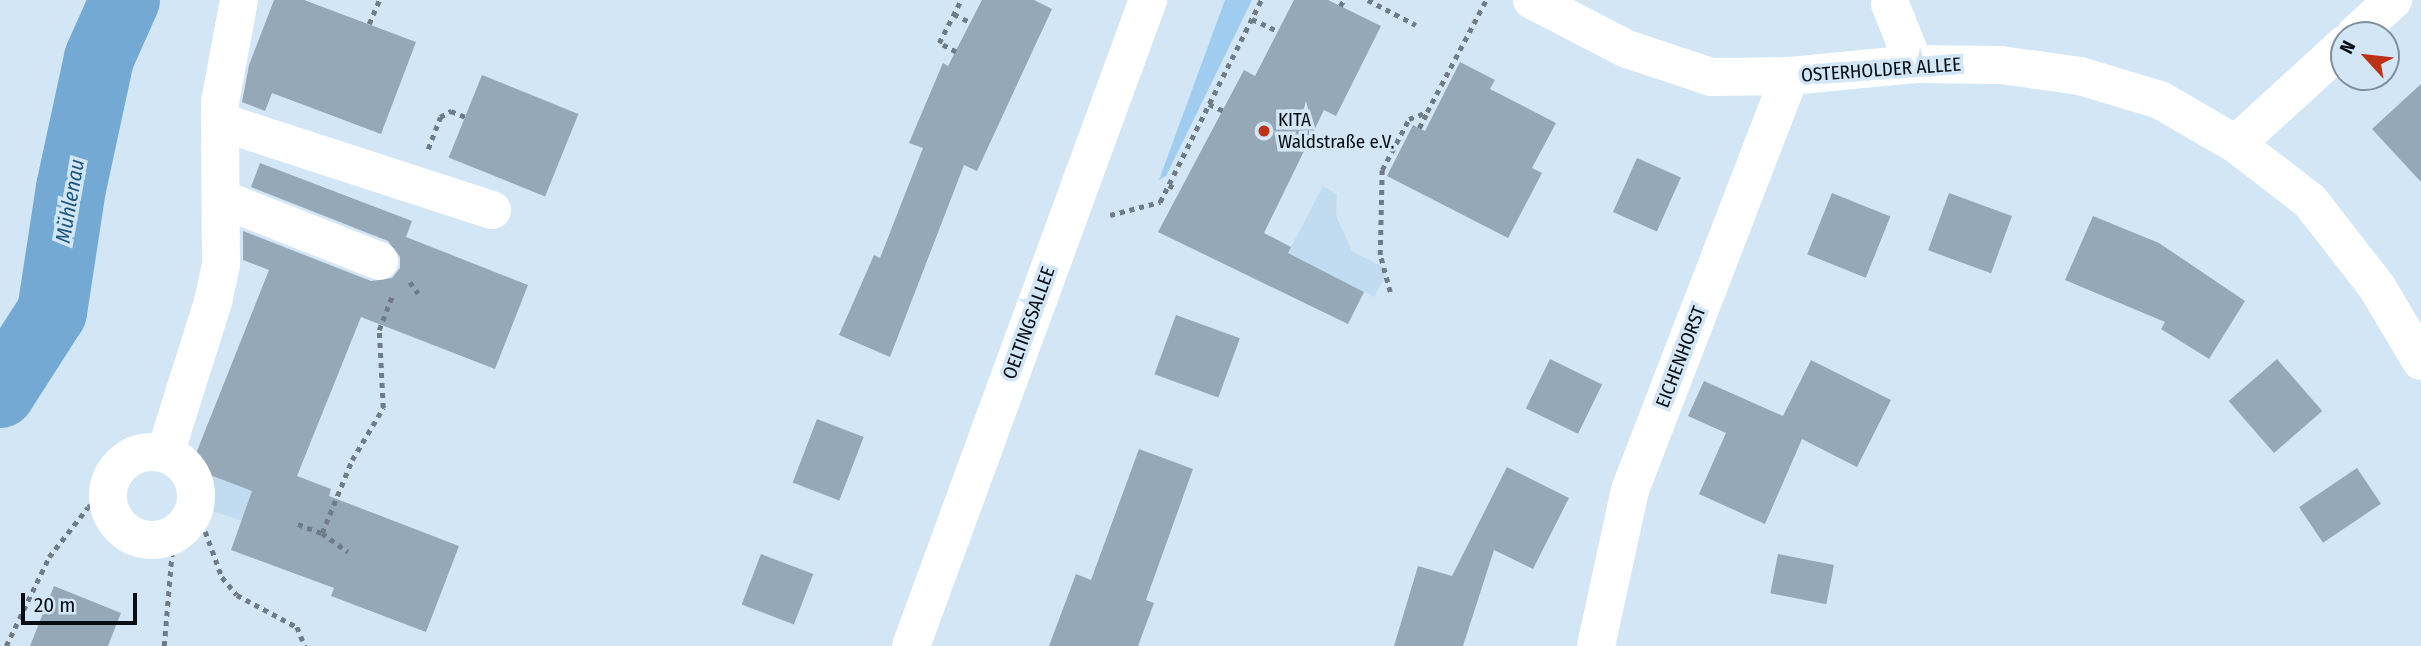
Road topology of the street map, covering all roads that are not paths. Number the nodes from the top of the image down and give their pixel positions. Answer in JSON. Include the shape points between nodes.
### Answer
{"nodes":[{"id":1,"x":239,"y":0,"type":"edge"},
{"id":2,"x":1148,"y":0,"type":"edge"},
{"id":3,"x":1532,"y":0,"type":"edge"},
{"id":4,"x":2393,"y":0,"type":"edge"},
{"id":5,"x":1889,"y":4,"type":"dead end"},
{"id":6,"x":2370,"y":21,"type":"edge"},
{"id":7,"x":2330,"y":58,"type":"edge"},
{"id":8,"x":1914,"y":64,"type":"junction"},
{"id":9,"x":1790,"y":76,"type":"junction"},
{"id":10,"x":221,"y":122,"type":"junction"},
{"id":11,"x":2236,"y":144,"type":"junction"},
{"id":12,"x":222,"y":199,"type":"junction"},
{"id":13,"x":492,"y":210,"type":"dead end"},
{"id":14,"x":388,"y":272,"type":"road end"},
{"id":15,"x":2421,"y":360,"type":"edge"},
{"id":16,"x":165,"y":454,"type":"junction"},
{"id":17,"x":911,"y":646,"type":"edge"},
{"id":18,"x":1596,"y":646,"type":"edge"}],
"edges":[{"from":1,"to":10,"type":"street","via":[[220,102]]},
{"from":2,"to":17,"type":"street","name":"OELTINGSALLEE"},
{"from":3,"to":9,"type":"street","name":"OSTERHOLDER ALLEE","via":[[1627,49],[1711,76]]},
{"from":4,"to":6,"type":"street"},
{"from":5,"to":8,"type":"street"},
{"from":7,"to":11,"type":"street"},
{"from":8,"to":9,"type":"street","name":"OSTERHOLDER ALLEE"},
{"from":8,"to":11,"type":"street","name":"OSTERHOLDER ALLEE","via":[[2001,65],[2080,76],[2160,100]]},
{"from":9,"to":18,"type":"street","name":"EICHENHORST","via":[[1630,490]]},
{"from":10,"to":12,"type":"street"},
{"from":10,"to":13,"type":"street"},
{"from":11,"to":15,"type":"street","name":"OSTERHOLDER ALLEE","via":[[2310,201],[2377,287]]},
{"from":12,"to":14,"type":"street"},
{"from":12,"to":16,"type":"street","via":[[221,264],[213,302]]},
{"from":16,"to":16,"type":"street","via":[[178,460],[191,477],[196,499],[180,525],[145,539],[132,535],[112,514],[109,492],[124,462],[136,454]]}]}
